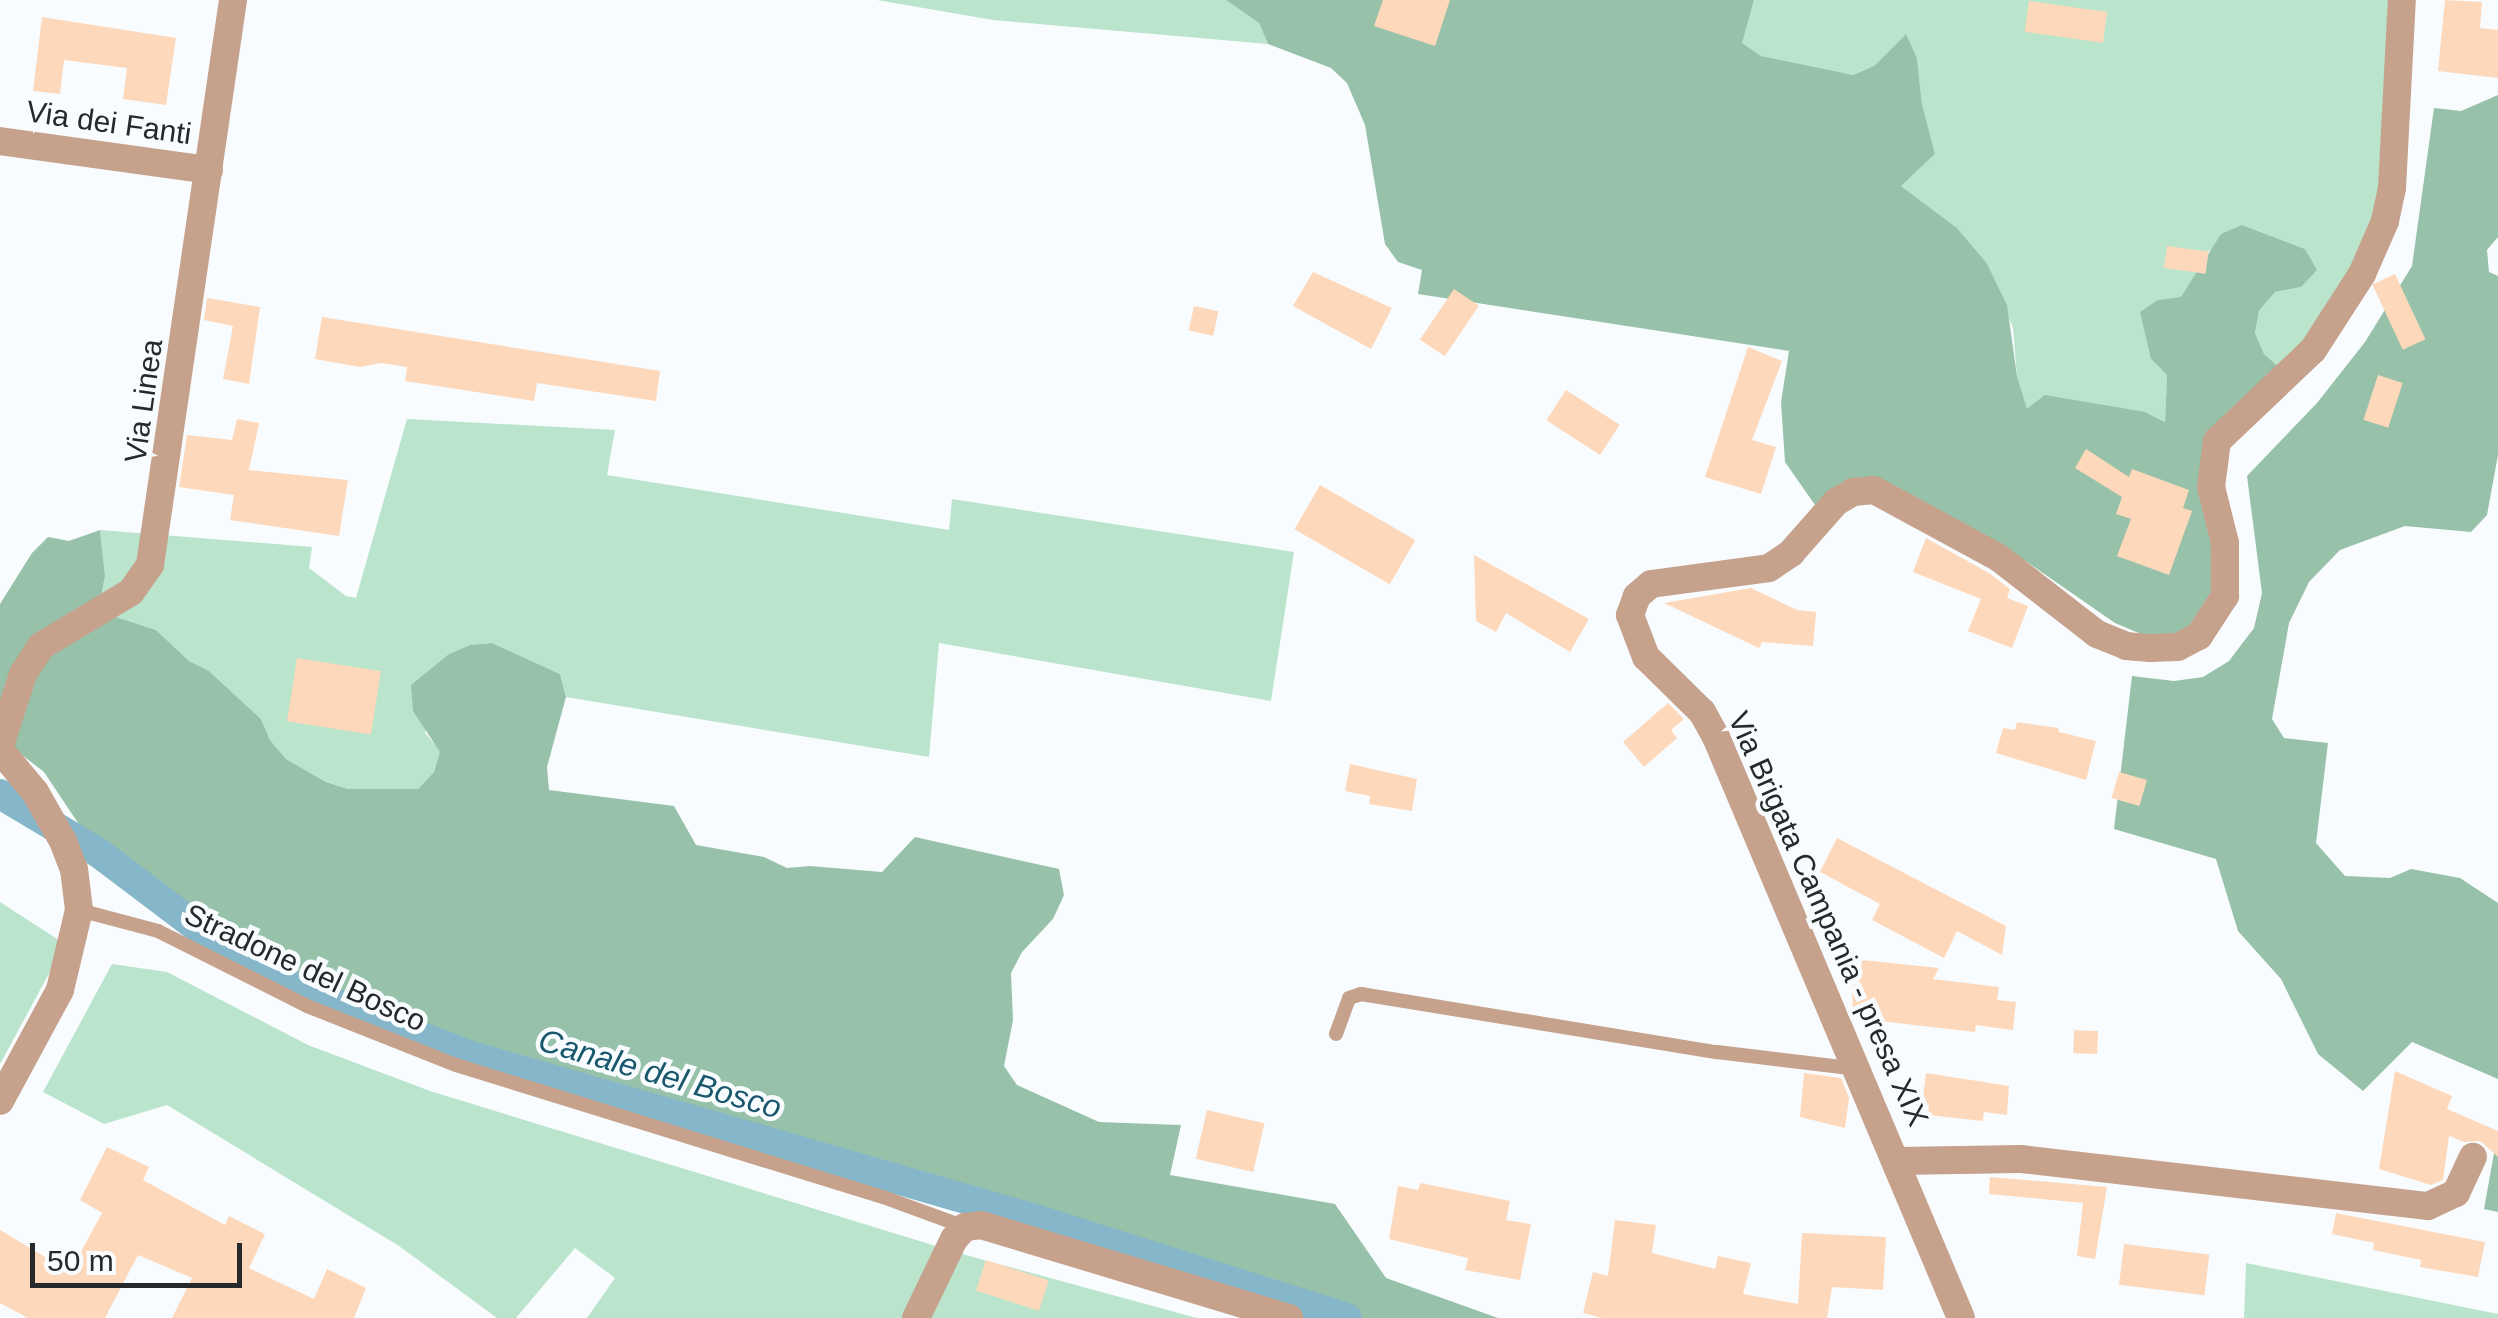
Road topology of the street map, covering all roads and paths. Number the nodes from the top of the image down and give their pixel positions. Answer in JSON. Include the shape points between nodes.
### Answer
{"nodes":[{"id":1,"x":233,"y":0,"type":"edge"},
{"id":2,"x":2402,"y":0,"type":"edge"},
{"id":3,"x":0,"y":141,"type":"edge"},
{"id":4,"x":209,"y":170,"type":"junction"},
{"id":5,"x":0,"y":748,"type":"edge"},
{"id":6,"x":79,"y":910,"type":"junction"},
{"id":7,"x":1336,"y":1034,"type":"dead end"},
{"id":8,"x":1858,"y":1069,"type":"junction"},
{"id":9,"x":0,"y":1102,"type":"edge"},
{"id":10,"x":2473,"y":1157,"type":"dead end"},
{"id":11,"x":1898,"y":1161,"type":"junction"},
{"id":12,"x":965,"y":1227,"type":"junction"},
{"id":13,"x":916,"y":1318,"type":"edge"},
{"id":14,"x":1289,"y":1318,"type":"edge"},
{"id":15,"x":1960,"y":1318,"type":"edge"}],
"edges":[{"from":1,"to":4,"type":"street","name":"Via Linea"},
{"from":2,"to":8,"type":"street","name":"Via Brigata Campania - presa XIX","via":[[2385,220],[2362,274],[2313,350],[2218,441],[2211,487],[2226,543],[2225,596],[2198,636],[2178,647],[2150,648],[2098,634],[1999,558],[1874,490],[1836,502],[1769,568],[1651,584],[1637,596],[1630,616],[1634,636],[1716,737]]},
{"from":3,"to":4,"type":"street","name":"Via dei Fanti"},
{"from":4,"to":5,"type":"street","name":"Via Linea","via":[[150,565],[131,592],[41,646],[23,674]]},
{"from":5,"to":6,"type":"street","via":[[63,840]]},
{"from":6,"to":9,"type":"street","via":[[64,980]]},
{"from":6,"to":12,"type":"lane","name":"Stradone del Bosco","via":[[158,931],[306,1006],[456,1065]]},
{"from":7,"to":8,"type":"lane","via":[[1349,998],[1361,994]]},
{"from":8,"to":11,"type":"street","name":"Via Brigata Campania - presa XIX"},
{"from":10,"to":11,"type":"street","via":[[2456,1193],[2428,1206],[2021,1159]]},
{"from":11,"to":15,"type":"street","name":"Via Brigata Campania - presa XIX"},
{"from":12,"to":13,"type":"street"},
{"from":12,"to":14,"type":"street","via":[[992,1227]]}]}
